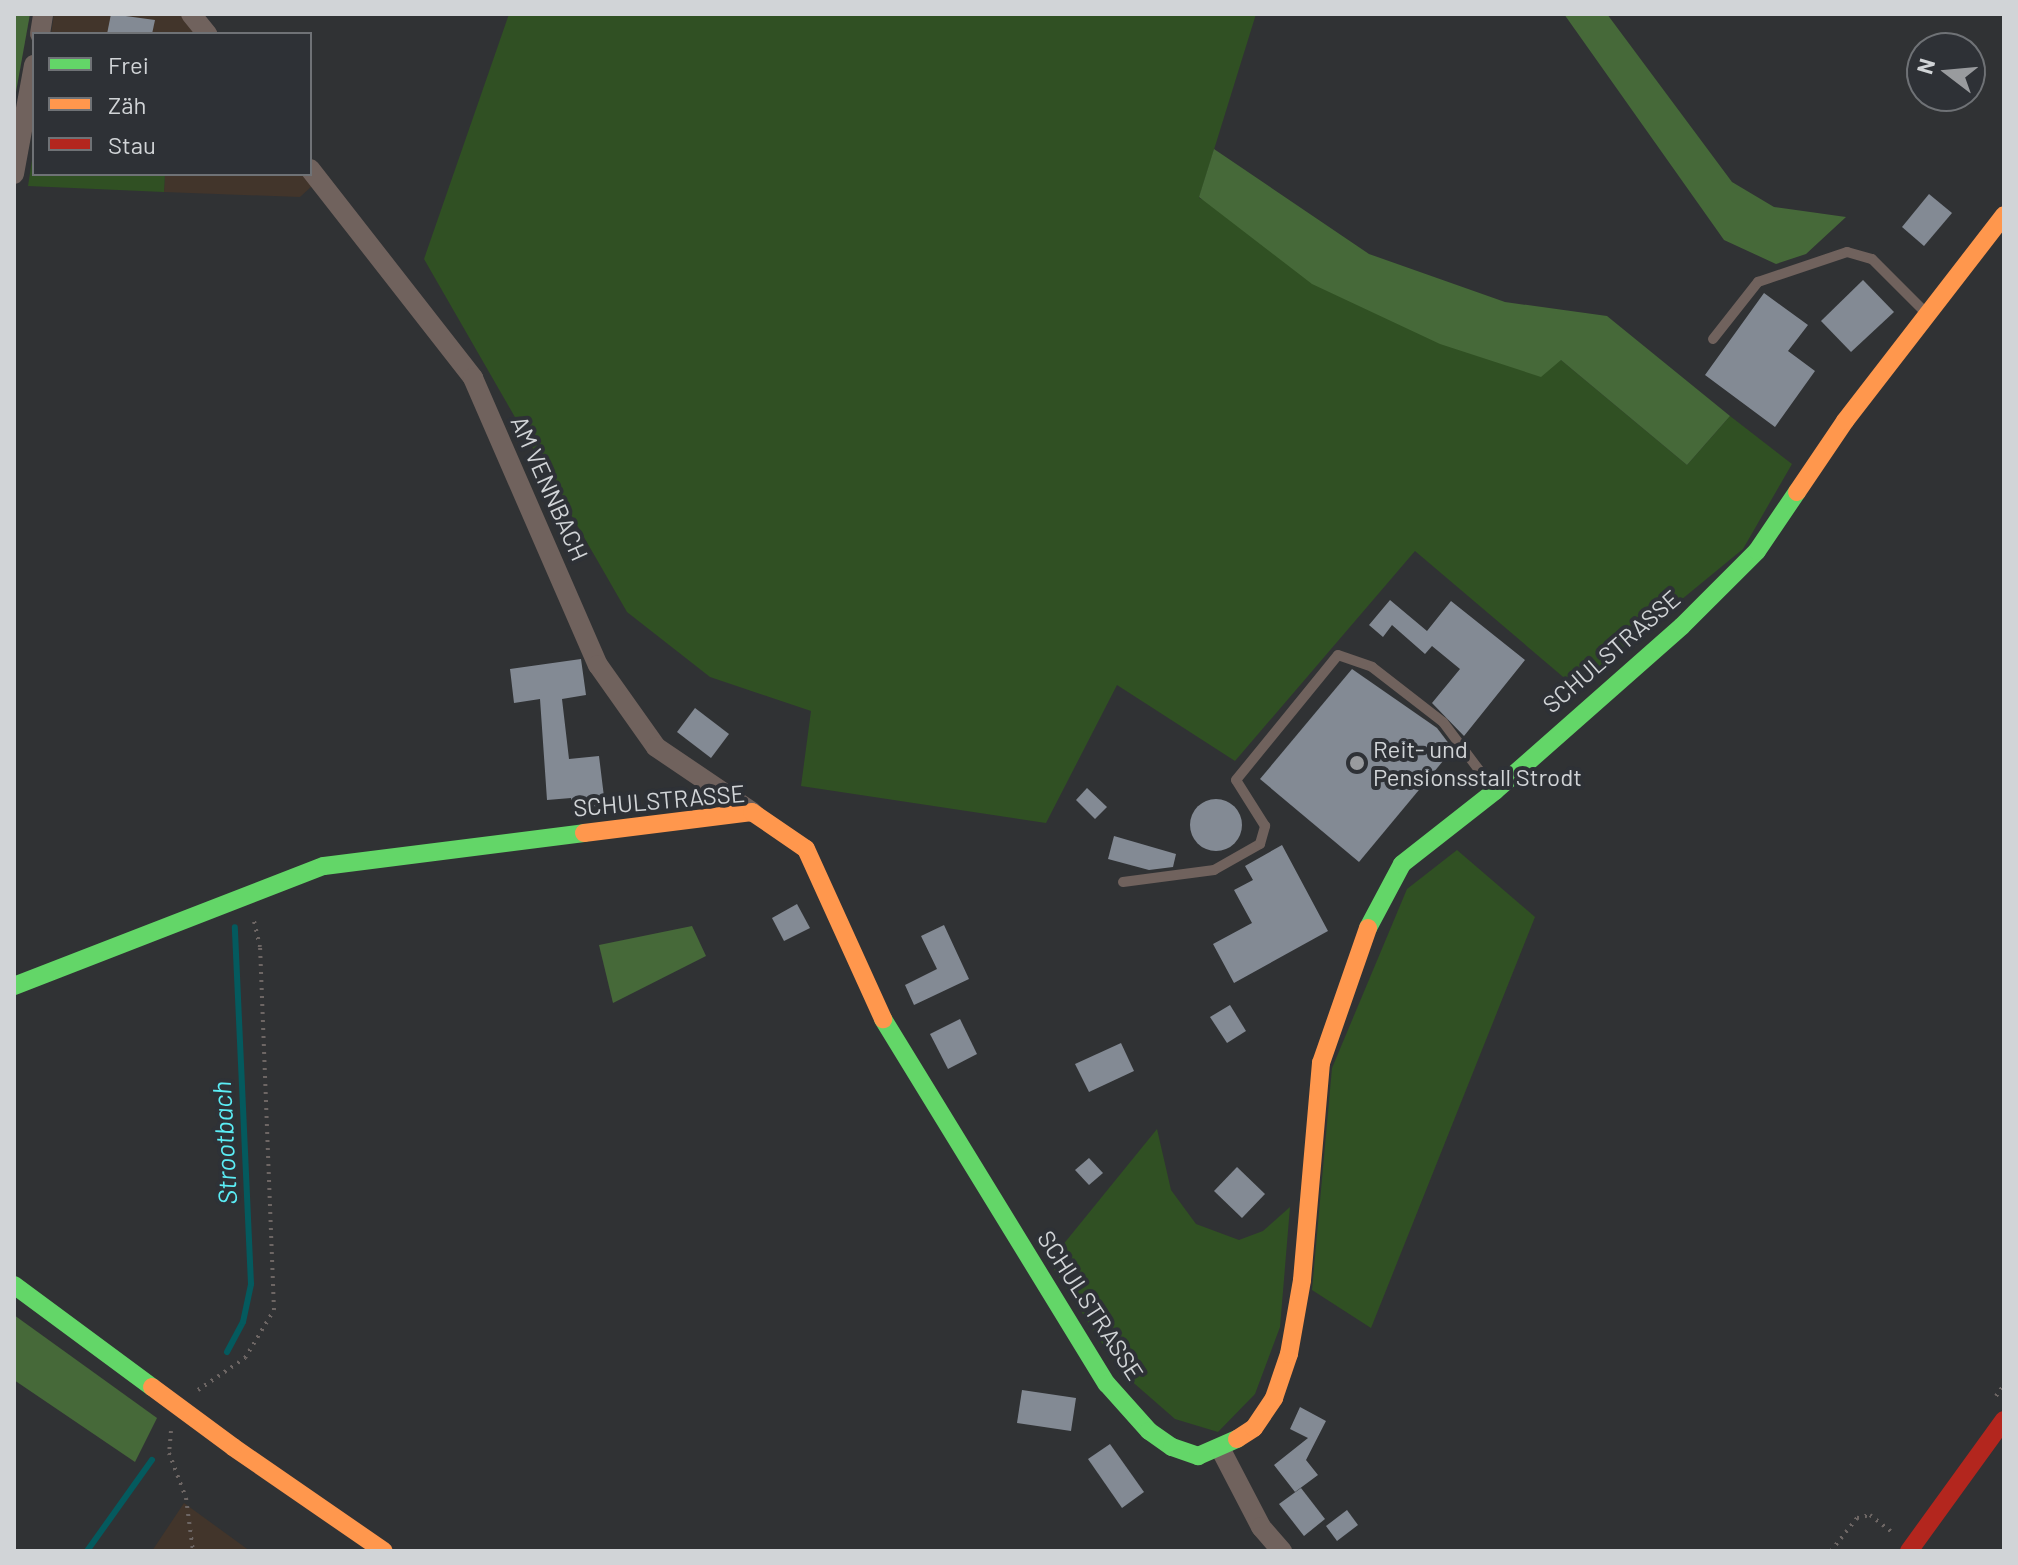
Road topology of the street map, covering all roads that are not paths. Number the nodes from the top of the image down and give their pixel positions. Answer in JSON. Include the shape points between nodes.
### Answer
{"nodes":[{"id":1,"x":191,"y":14,"type":"edge"},
{"id":2,"x":205,"y":32,"type":"edge"},
{"id":3,"x":32,"y":83,"type":"edge"},
{"id":4,"x":312,"y":172,"type":"edge"},
{"id":5,"x":14,"y":174,"type":"edge"},
{"id":6,"x":2004,"y":215,"type":"edge"},
{"id":7,"x":1926,"y":314,"type":"junction"},
{"id":8,"x":1713,"y":339,"type":"dead end"},
{"id":9,"x":1495,"y":791,"type":"junction"},
{"id":10,"x":752,"y":812,"type":"junction"},
{"id":11,"x":1123,"y":882,"type":"dead end"},
{"id":12,"x":14,"y":986,"type":"edge"},
{"id":13,"x":14,"y":1285,"type":"edge"},
{"id":14,"x":2004,"y":1420,"type":"edge"},
{"id":15,"x":1221,"y":1450,"type":"junction"},
{"id":16,"x":384,"y":1551,"type":"edge"},
{"id":17,"x":1282,"y":1551,"type":"edge"},
{"id":18,"x":1909,"y":1551,"type":"edge"}],
"edges":[{"from":1,"to":2,"type":"street"},
{"from":3,"to":5,"type":"street"},
{"from":4,"to":10,"type":"street","name":"AM VENNBACH","via":[[473,378],[598,665],[656,747]]},
{"from":6,"to":7,"type":"street","name":"SCHULSTRASSE"},
{"from":7,"to":8,"type":"lane","via":[[1872,259],[1847,252],[1758,282]]},
{"from":7,"to":9,"type":"street","name":"SCHULSTRASSE","via":[[1757,551],[1682,626]]},
{"from":9,"to":11,"type":"lane","via":[[1443,722],[1372,667],[1338,655],[1236,780],[1265,826],[1260,844],[1214,870]]},
{"from":9,"to":15,"type":"street","name":"SCHULSTRASSE","via":[[1402,864],[1366,932],[1321,1063],[1302,1280],[1289,1354],[1274,1398],[1254,1428]]},
{"from":10,"to":12,"type":"street","name":"SCHULSTRASSE","via":[[324,866]]},
{"from":10,"to":15,"type":"street","name":"SCHULSTRASSE","via":[[806,849],[885,1023],[1107,1384],[1149,1431],[1172,1447],[1198,1456]]},
{"from":13,"to":16,"type":"street","bridge":true},
{"from":14,"to":18,"type":"street"},
{"from":15,"to":17,"type":"street","via":[[1261,1527]]}]}
